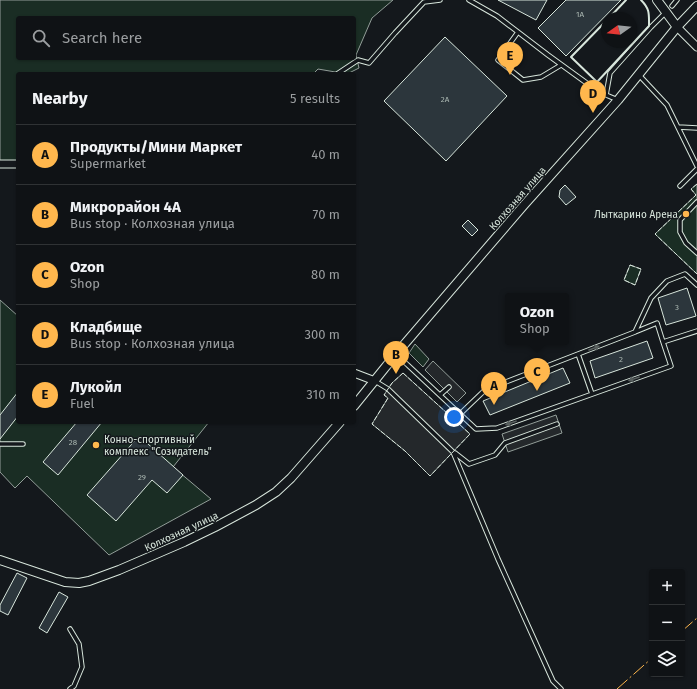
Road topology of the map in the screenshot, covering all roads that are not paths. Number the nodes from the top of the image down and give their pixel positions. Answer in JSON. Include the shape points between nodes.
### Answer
{"nodes":[{"id":1,"x":440,"y":0,"type":"edge"},
{"id":2,"x":469,"y":0,"type":"edge"},
{"id":3,"x":656,"y":0,"type":"edge"},
{"id":4,"x":678,"y":0,"type":"edge"},
{"id":5,"x":697,"y":6,"type":"edge"},
{"id":6,"x":669,"y":9,"type":"junction"},
{"id":7,"x":677,"y":27,"type":"junction"},
{"id":8,"x":518,"y":32,"type":"junction"},
{"id":9,"x":697,"y":47,"type":"edge"},
{"id":10,"x":561,"y":65,"type":"junction"},
{"id":11,"x":340,"y":72,"type":"edge"},
{"id":12,"x":604,"y":74,"type":"dead end"},
{"id":13,"x":638,"y":75,"type":"junction"},
{"id":14,"x":608,"y":79,"type":"junction"},
{"id":15,"x":606,"y":95,"type":"junction"},
{"id":16,"x":618,"y":100,"type":"junction"},
{"id":17,"x":678,"y":127,"type":"junction"},
{"id":18,"x":697,"y":128,"type":"edge"},
{"id":19,"x":0,"y":164,"type":"edge"},
{"id":20,"x":16,"y":164,"type":"edge"},
{"id":21,"x":697,"y":168,"type":"edge"},
{"id":22,"x":680,"y":186,"type":"dead end"},
{"id":23,"x":697,"y":202,"type":"edge"},
{"id":24,"x":697,"y":253,"type":"edge"},
{"id":25,"x":697,"y":284,"type":"edge"},
{"id":26,"x":697,"y":331,"type":"edge"},
{"id":27,"x":635,"y":332,"type":"junction"},
{"id":28,"x":663,"y":342,"type":"junction"},
{"id":29,"x":396,"y":354,"type":"junction"},
{"id":30,"x":578,"y":354,"type":"junction"},
{"id":31,"x":356,"y":374,"type":"edge"},
{"id":32,"x":375,"y":381,"type":"junction"},
{"id":33,"x":449,"y":387,"type":"dead end"},
{"id":34,"x":592,"y":394,"type":"junction"},
{"id":35,"x":440,"y":395,"type":"junction"},
{"id":36,"x":356,"y":404,"type":"edge"},
{"id":37,"x":460,"y":414,"type":"junction"},
{"id":38,"x":338,"y":424,"type":"edge"},
{"id":39,"x":557,"y":424,"type":"dead end"},
{"id":40,"x":0,"y":444,"type":"edge"},
{"id":41,"x":23,"y":444,"type":"dead end"},
{"id":42,"x":453,"y":452,"type":"junction"},
{"id":43,"x":0,"y":560,"type":"edge"},
{"id":44,"x":70,"y":628,"type":"dead end"},
{"id":45,"x":70,"y":689,"type":"edge"},
{"id":46,"x":561,"y":689,"type":"edge"}],
"edges":[{"from":1,"to":11,"type":"lane","via":[[424,2],[369,63],[358,60]]},
{"from":2,"to":8,"type":"lane"},
{"from":3,"to":6,"type":"street"},
{"from":4,"to":6,"type":"lane"},
{"from":5,"to":7,"type":"street","name":"Колхозная улица"},
{"from":6,"to":7,"type":"street"},
{"from":6,"to":14,"type":"lane","via":[[619,61]]},
{"from":7,"to":9,"type":"street"},
{"from":7,"to":13,"type":"street","name":"Колхозная улица"},
{"from":8,"to":10,"type":"lane"},
{"from":8,"to":10,"type":"lane","via":[[498,60],[523,80],[541,77]]},
{"from":10,"to":15,"type":"lane"},
{"from":12,"to":14,"type":"lane"},
{"from":13,"to":16,"type":"street","name":"Колхозная улица"},
{"from":13,"to":17,"type":"lane","via":[[667,105]]},
{"from":14,"to":15,"type":"lane"},
{"from":15,"to":16,"type":"lane"},
{"from":16,"to":29,"type":"street","name":"Колхозная улица"},
{"from":17,"to":18,"type":"lane"},
{"from":17,"to":21,"type":"lane"},
{"from":19,"to":20,"type":"street"},
{"from":21,"to":22,"type":"lane"},
{"from":23,"to":24,"type":"lane","via":[[680,220],[680,232],[686,243]]},
{"from":25,"to":27,"type":"lane","via":[[685,274],[668,280],[651,298]]},
{"from":26,"to":28,"type":"lane"},
{"from":27,"to":28,"type":"lane","via":[[657,323]]},
{"from":30,"to":27,"type":"lane","one_way":true},
{"from":28,"to":34,"type":"lane","one_way":true,"via":[[671,366]]},
{"from":29,"to":32,"type":"street","name":"Колхозная улица"},
{"from":29,"to":35,"type":"lane"},
{"from":30,"to":34,"type":"lane"},
{"from":30,"to":37,"type":"lane","via":[[485,390]]},
{"from":31,"to":32,"type":"street"},
{"from":32,"to":36,"type":"street","name":"Колхозная улица"},
{"from":32,"to":42,"type":"lane","via":[[388,389]]},
{"from":33,"to":35,"type":"lane"},
{"from":34,"to":37,"type":"lane","one_way":true,"via":[[497,428],[476,429]]},
{"from":35,"to":37,"type":"lane"},
{"from":38,"to":43,"type":"street","name":"Колхозная улица","via":[[284,486],[268,498],[184,542],[119,570],[89,581],[72,583]]},
{"from":39,"to":42,"type":"lane","via":[[505,443],[495,455],[469,464]]},
{"from":40,"to":41,"type":"lane"},
{"from":42,"to":46,"type":"lane","via":[[553,681]]},
{"from":44,"to":45,"type":"lane","via":[[79,644],[82,667],[74,686]]}]}
